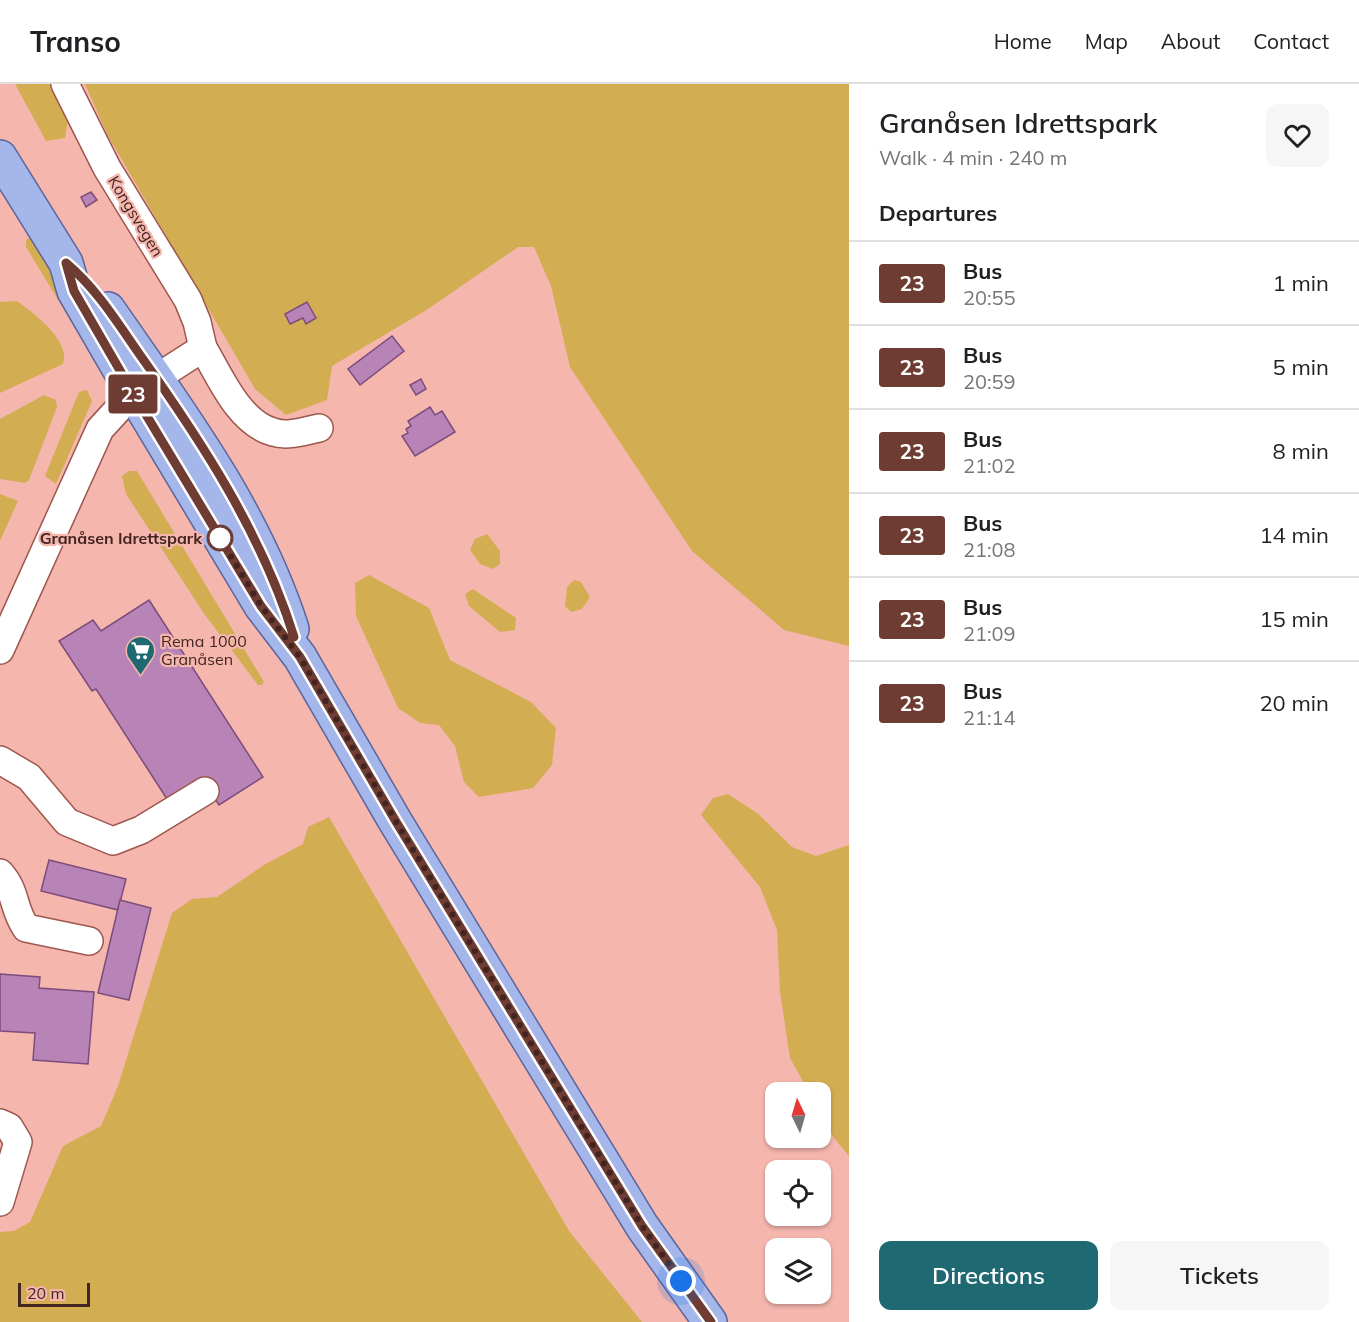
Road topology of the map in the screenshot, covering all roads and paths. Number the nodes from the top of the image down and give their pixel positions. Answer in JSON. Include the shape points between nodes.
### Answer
{"nodes":[{"id":1,"x":65,"y":84,"type":"edge"},
{"id":2,"x":0,"y":157,"type":"edge"},
{"id":3,"x":203,"y":348,"type":"junction"},
{"id":4,"x":145,"y":386,"type":"junction"},
{"id":5,"x":319,"y":428,"type":"dead end"},
{"id":6,"x":0,"y":650,"type":"edge"},
{"id":7,"x":0,"y":760,"type":"edge"},
{"id":8,"x":206,"y":791,"type":"dead end"},
{"id":9,"x":0,"y":873,"type":"edge"},
{"id":10,"x":89,"y":941,"type":"dead end"},
{"id":11,"x":0,"y":1123,"type":"edge"},
{"id":12,"x":0,"y":1202,"type":"edge"},
{"id":13,"x":710,"y":1322,"type":"edge"}],
"edges":[{"from":1,"to":3,"type":"street","name":"Kongsvegen","via":[[107,168],[188,300]]},
{"from":2,"to":4,"type":"main road","via":[[66,263],[74,291]]},
{"from":3,"to":4,"type":"street"},
{"from":3,"to":5,"type":"street","name":"Kongsvegen","via":[[240,408],[258,424],[273,432],[293,434]]},
{"from":4,"to":6,"type":"street","via":[[112,414],[90,448]]},
{"from":4,"to":13,"type":"main road","via":[[261,606],[300,657],[642,1226]]},
{"from":7,"to":8,"type":"street","via":[[29,777],[68,822],[112,841],[141,830]]},
{"from":9,"to":10,"type":"street","via":[[11,885],[16,913],[26,928]]},
{"from":11,"to":12,"type":"street","via":[[9,1127],[18,1142]]}]}
